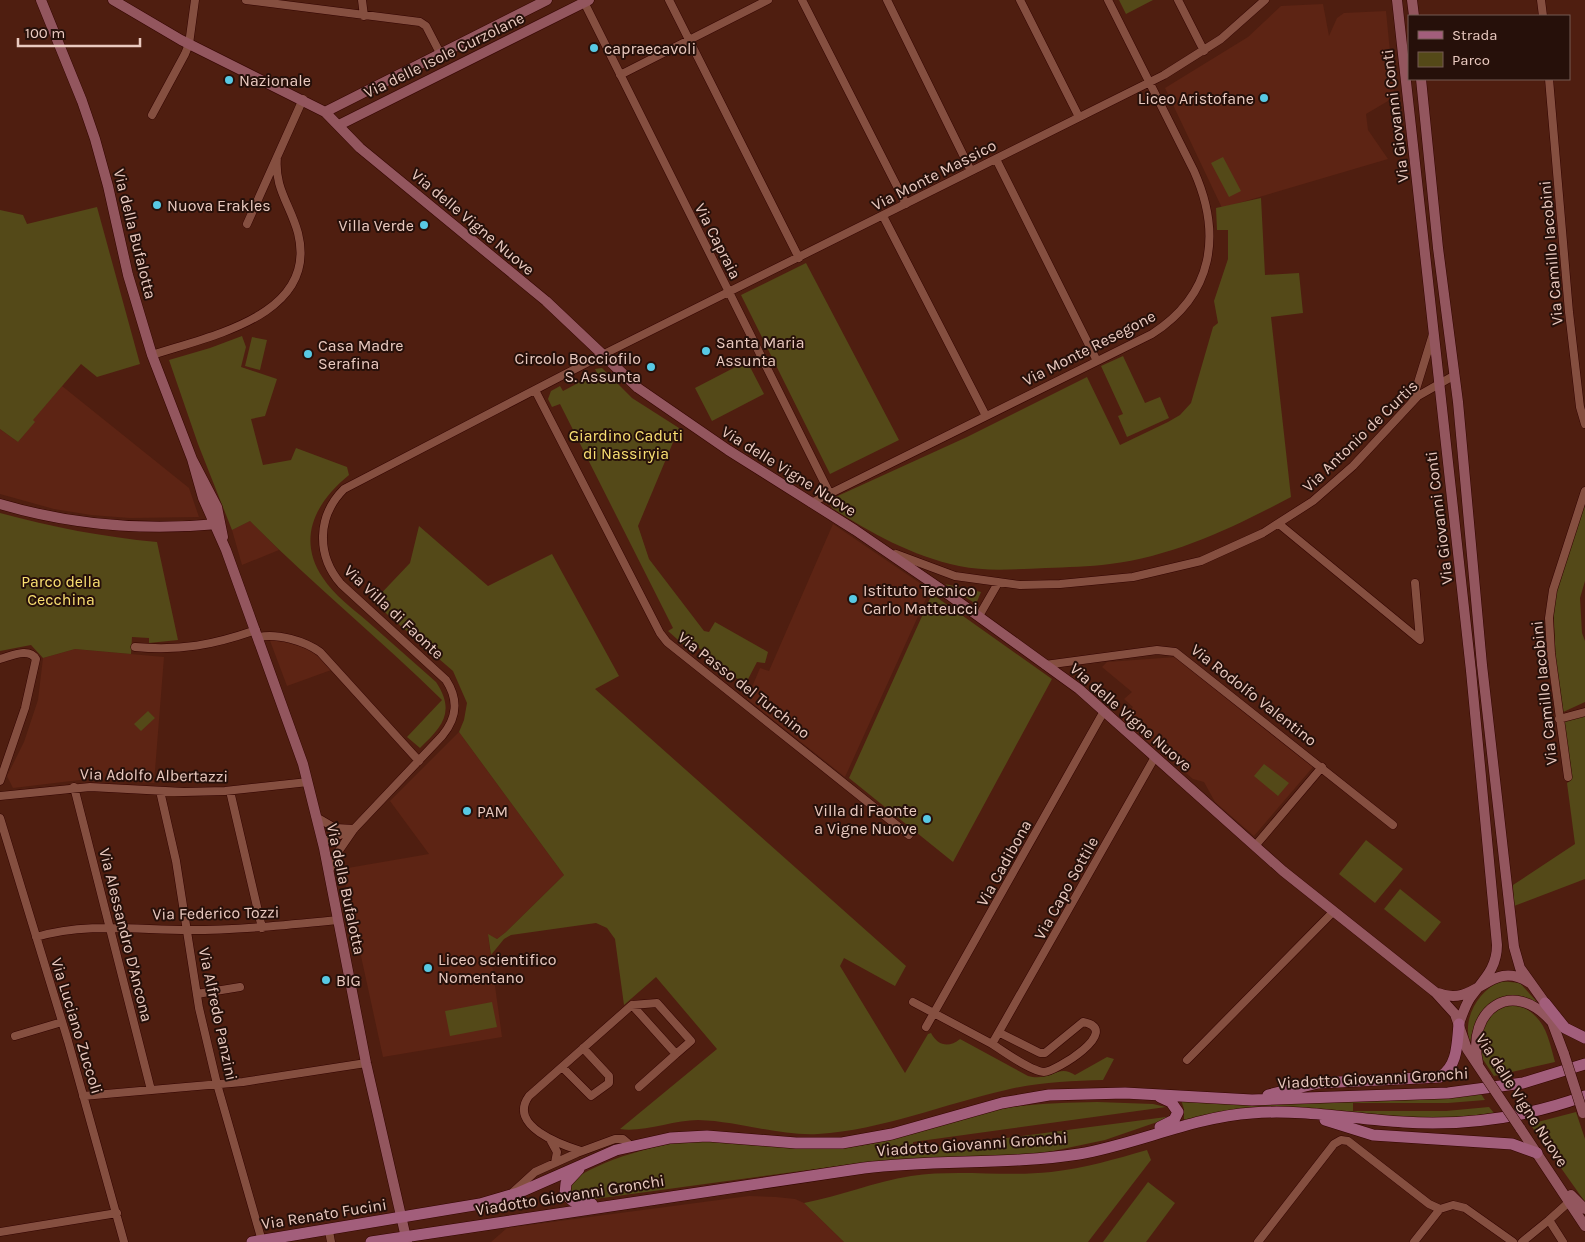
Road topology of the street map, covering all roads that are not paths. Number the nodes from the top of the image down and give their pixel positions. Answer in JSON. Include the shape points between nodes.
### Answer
{"nodes":[{"id":1,"x":41,"y":0,"type":"edge"},
{"id":2,"x":49,"y":0,"type":"edge"},
{"id":3,"x":113,"y":0,"type":"edge"},
{"id":4,"x":195,"y":0,"type":"edge"},
{"id":5,"x":246,"y":0,"type":"edge"},
{"id":6,"x":362,"y":0,"type":"edge"},
{"id":7,"x":547,"y":0,"type":"edge"},
{"id":8,"x":669,"y":0,"type":"edge"},
{"id":9,"x":768,"y":0,"type":"edge"},
{"id":10,"x":802,"y":0,"type":"edge"},
{"id":11,"x":886,"y":0,"type":"edge"},
{"id":12,"x":1020,"y":0,"type":"edge"},
{"id":13,"x":1108,"y":0,"type":"edge"},
{"id":14,"x":1178,"y":0,"type":"edge"},
{"id":15,"x":1265,"y":0,"type":"edge"},
{"id":16,"x":1397,"y":0,"type":"edge"},
{"id":17,"x":1412,"y":0,"type":"edge"},
{"id":18,"x":1541,"y":0,"type":"edge"},
{"id":19,"x":585,"y":1,"type":"edge"},
{"id":20,"x":1414,"y":15,"type":"edge"},
{"id":21,"x":1543,"y":15,"type":"edge"},
{"id":22,"x":49,"y":16,"type":"junction"},
{"id":23,"x":364,"y":16,"type":"junction"},
{"id":24,"x":689,"y":39,"type":"junction"},
{"id":25,"x":189,"y":44,"type":"junction"},
{"id":26,"x":1204,"y":51,"type":"junction"},
{"id":27,"x":440,"y":55,"type":"junction"},
{"id":28,"x":620,"y":75,"type":"junction"},
{"id":29,"x":1421,"y":80,"type":"edge"},
{"id":30,"x":1548,"y":80,"type":"edge"},
{"id":31,"x":1149,"y":82,"type":"junction"},
{"id":32,"x":303,"y":99,"type":"junction"},
{"id":33,"x":325,"y":112,"type":"junction"},
{"id":34,"x":152,"y":115,"type":"dead end"},
{"id":35,"x":1079,"y":117,"type":"junction"},
{"id":36,"x":339,"y":125,"type":"junction"},
{"id":37,"x":278,"y":157,"type":"junction"},
{"id":38,"x":996,"y":159,"type":"junction"},
{"id":39,"x":971,"y":171,"type":"junction"},
{"id":40,"x":906,"y":204,"type":"junction"},
{"id":41,"x":883,"y":216,"type":"junction"},
{"id":42,"x":247,"y":224,"type":"dead end"},
{"id":43,"x":799,"y":258,"type":"junction"},
{"id":44,"x":729,"y":293,"type":"junction"},
{"id":45,"x":1433,"y":332,"type":"junction"},
{"id":46,"x":152,"y":355,"type":"junction"},
{"id":47,"x":602,"y":355,"type":"junction"},
{"id":48,"x":1097,"y":361,"type":"junction"},
{"id":49,"x":1455,"y":375,"type":"junction"},
{"id":50,"x":1439,"y":383,"type":"junction"},
{"id":51,"x":535,"y":390,"type":"junction"},
{"id":52,"x":1411,"y":404,"type":"junction"},
{"id":53,"x":986,"y":416,"type":"junction"},
{"id":54,"x":1585,"y":424,"type":"edge"},
{"id":55,"x":1585,"y":491,"type":"edge"},
{"id":56,"x":830,"y":494,"type":"junction"},
{"id":57,"x":811,"y":503,"type":"junction"},
{"id":58,"x":0,"y":504,"type":"edge"},
{"id":59,"x":217,"y":524,"type":"junction"},
{"id":60,"x":1279,"y":524,"type":"junction"},
{"id":61,"x":880,"y":548,"type":"junction"},
{"id":62,"x":998,"y":583,"type":"junction"},
{"id":63,"x":1415,"y":583,"type":"dead end"},
{"id":64,"x":979,"y":616,"type":"junction"},
{"id":65,"x":257,"y":633,"type":"junction"},
{"id":66,"x":135,"y":647,"type":"dead end"},
{"id":67,"x":0,"y":659,"type":"edge"},
{"id":68,"x":1045,"y":665,"type":"junction"},
{"id":69,"x":1104,"y":711,"type":"junction"},
{"id":70,"x":1585,"y":712,"type":"edge"},
{"id":71,"x":1559,"y":719,"type":"junction"},
{"id":72,"x":1155,"y":757,"type":"junction"},
{"id":73,"x":419,"y":761,"type":"junction"},
{"id":74,"x":1322,"y":767,"type":"junction"},
{"id":75,"x":1568,"y":777,"type":"dead end"},
{"id":76,"x":0,"y":781,"type":"edge"},
{"id":77,"x":308,"y":782,"type":"junction"},
{"id":78,"x":74,"y":787,"type":"junction"},
{"id":79,"x":160,"y":791,"type":"junction"},
{"id":80,"x":230,"y":791,"type":"junction"},
{"id":81,"x":0,"y":796,"type":"edge"},
{"id":82,"x":316,"y":817,"type":"junction"},
{"id":83,"x":0,"y":818,"type":"edge"},
{"id":84,"x":1393,"y":825,"type":"dead end"},
{"id":85,"x":354,"y":829,"type":"junction"},
{"id":86,"x":909,"y":835,"type":"dead end"},
{"id":87,"x":322,"y":842,"type":"junction"},
{"id":88,"x":342,"y":844,"type":"junction"},
{"id":89,"x":1255,"y":846,"type":"junction"},
{"id":90,"x":329,"y":873,"type":"junction"},
{"id":91,"x":1334,"y":912,"type":"junction"},
{"id":92,"x":338,"y":920,"type":"junction"},
{"id":93,"x":110,"y":928,"type":"junction"},
{"id":94,"x":262,"y":928,"type":"junction"},
{"id":95,"x":187,"y":930,"type":"junction"},
{"id":96,"x":36,"y":937,"type":"junction"},
{"id":97,"x":240,"y":987,"type":"dead end"},
{"id":98,"x":1534,"y":987,"type":"junction"},
{"id":99,"x":1477,"y":989,"type":"junction"},
{"id":100,"x":1434,"y":992,"type":"junction"},
{"id":101,"x":197,"y":994,"type":"junction"},
{"id":102,"x":913,"y":1002,"type":"dead end"},
{"id":103,"x":1545,"y":1003,"type":"junction"},
{"id":104,"x":632,"y":1005,"type":"junction"},
{"id":105,"x":934,"y":1013,"type":"junction"},
{"id":106,"x":62,"y":1022,"type":"junction"},
{"id":107,"x":1459,"y":1024,"type":"junction"},
{"id":108,"x":1553,"y":1024,"type":"junction"},
{"id":109,"x":926,"y":1027,"type":"dead end"},
{"id":110,"x":1000,"y":1033,"type":"junction"},
{"id":111,"x":16,"y":1036,"type":"dead end"},
{"id":112,"x":1585,"y":1038,"type":"edge"},
{"id":113,"x":992,"y":1044,"type":"junction"},
{"id":114,"x":583,"y":1048,"type":"junction"},
{"id":115,"x":676,"y":1054,"type":"junction"},
{"id":116,"x":1187,"y":1060,"type":"dead end"},
{"id":117,"x":366,"y":1063,"type":"junction"},
{"id":118,"x":1585,"y":1064,"type":"edge"},
{"id":119,"x":562,"y":1067,"type":"junction"},
{"id":120,"x":1479,"y":1067,"type":"junction"},
{"id":121,"x":217,"y":1084,"type":"junction"},
{"id":122,"x":639,"y":1088,"type":"dead end"},
{"id":123,"x":151,"y":1090,"type":"junction"},
{"id":124,"x":1126,"y":1093,"type":"junction"},
{"id":125,"x":83,"y":1096,"type":"junction"},
{"id":126,"x":1585,"y":1096,"type":"edge"},
{"id":127,"x":1252,"y":1100,"type":"junction"},
{"id":128,"x":1309,"y":1114,"type":"junction"},
{"id":129,"x":1584,"y":1115,"type":"edge"},
{"id":130,"x":550,"y":1140,"type":"junction"},
{"id":131,"x":1124,"y":1143,"type":"junction"},
{"id":132,"x":630,"y":1145,"type":"junction"},
{"id":133,"x":581,"y":1151,"type":"junction"},
{"id":134,"x":1537,"y":1153,"type":"junction"},
{"id":135,"x":600,"y":1156,"type":"junction"},
{"id":136,"x":555,"y":1163,"type":"junction"},
{"id":137,"x":1551,"y":1172,"type":"junction"},
{"id":138,"x":510,"y":1196,"type":"junction"},
{"id":139,"x":629,"y":1202,"type":"junction"},
{"id":140,"x":1569,"y":1202,"type":"junction"},
{"id":141,"x":1440,"y":1209,"type":"junction"},
{"id":142,"x":1585,"y":1209,"type":"edge"},
{"id":143,"x":117,"y":1213,"type":"junction"},
{"id":144,"x":402,"y":1219,"type":"junction"},
{"id":145,"x":1549,"y":1220,"type":"junction"},
{"id":146,"x":1585,"y":1226,"type":"edge"},
{"id":147,"x":0,"y":1232,"type":"edge"},
{"id":148,"x":437,"y":1232,"type":"junction"},
{"id":149,"x":330,"y":1236,"type":"edge"},
{"id":150,"x":407,"y":1239,"type":"edge"},
{"id":151,"x":257,"y":1241,"type":"edge"},
{"id":152,"x":124,"y":1242,"type":"edge"},
{"id":153,"x":371,"y":1242,"type":"edge"},
{"id":154,"x":422,"y":1242,"type":"edge"},
{"id":155,"x":1258,"y":1242,"type":"edge"},
{"id":156,"x":1414,"y":1242,"type":"edge"},
{"id":157,"x":1513,"y":1242,"type":"edge"},
{"id":158,"x":1522,"y":1242,"type":"edge"},
{"id":159,"x":1564,"y":1242,"type":"edge"}],
"edges":[{"from":1,"to":22,"type":"street"},
{"from":2,"to":22,"type":"street"},
{"from":3,"to":25,"type":"street","name":"Via delle Vigne Nuove"},
{"from":4,"to":25,"type":"street"},
{"from":5,"to":23,"type":"street"},
{"from":6,"to":23,"type":"street"},
{"from":7,"to":27,"type":"street","name":"Via delle Isole Curzolane"},
{"from":8,"to":24,"type":"street"},
{"from":9,"to":24,"type":"street"},
{"from":10,"to":40,"type":"street"},
{"from":11,"to":39,"type":"street"},
{"from":12,"to":35,"type":"street"},
{"from":13,"to":31,"type":"street","name":"Via Monte Resegone"},
{"from":14,"to":26,"type":"street"},
{"from":15,"to":26,"type":"street","name":"Via Monte Massico","via":[[1239,25]]},
{"from":16,"to":45,"type":"street","name":"Via Giovanni Conti"},
{"from":17,"to":20,"type":"street"},
{"from":18,"to":21,"type":"street"},
{"from":19,"to":28,"type":"street","name":"Via Capraia"},
{"from":19,"to":36,"type":"street","name":"Via delle Isole Curzolane"},
{"from":22,"to":46,"type":"street","name":"Via della Bufalotta","via":[[95,139],[130,283]]},
{"from":23,"to":27,"type":"street","via":[[422,23]]},
{"from":24,"to":28,"type":"street"},
{"from":24,"to":43,"type":"street"},
{"from":25,"to":32,"type":"street","name":"Via delle Vigne Nuove"},
{"from":25,"to":34,"type":"street"},
{"from":26,"to":31,"type":"street","name":"Via Monte Massico"},
{"from":27,"to":33,"type":"street","name":"Via delle Isole Curzolane"},
{"from":28,"to":44,"type":"street","name":"Via Capraia"},
{"from":29,"to":49,"type":"street","name":"Via Giovanni Conti"},
{"from":30,"to":54,"type":"street","name":"Via Camillo Iacobini","via":[[1569,312],[1580,407]]},
{"from":31,"to":35,"type":"street","name":"Via Monte Massico"},
{"from":31,"to":48,"type":"street","name":"Via Monte Resegone","via":[[1203,193],[1210,221],[1208,258],[1196,289],[1171,320],[1152,334]]},
{"from":32,"to":33,"type":"street","name":"Via delle Vigne Nuove"},
{"from":32,"to":37,"type":"street"},
{"from":33,"to":36,"type":"street","name":"Via delle Vigne Nuove"},
{"from":35,"to":38,"type":"street","name":"Via Monte Massico"},
{"from":36,"to":47,"type":"street","name":"Via delle Vigne Nuove","via":[[360,148],[540,296]]},
{"from":37,"to":42,"type":"street"},
{"from":37,"to":46,"type":"street","via":[[278,185],[296,226],[300,248],[298,269],[285,295],[271,309],[248,321]]},
{"from":38,"to":39,"type":"street","name":"Via Monte Massico"},
{"from":38,"to":48,"type":"street"},
{"from":39,"to":40,"type":"street","name":"Via Monte Massico"},
{"from":40,"to":41,"type":"street","name":"Via Monte Massico"},
{"from":41,"to":43,"type":"street","name":"Via Monte Massico"},
{"from":41,"to":53,"type":"street"},
{"from":43,"to":44,"type":"street","name":"Via Monte Massico"},
{"from":44,"to":47,"type":"street","name":"Via Monte Massico"},
{"from":44,"to":56,"type":"street","name":"Via Capraia"},
{"from":45,"to":50,"type":"street","name":"Via Giovanni Conti"},
{"from":45,"to":52,"type":"street"},
{"from":46,"to":59,"type":"street","name":"Via della Bufalotta","via":[[192,459],[212,494]]},
{"from":47,"to":51,"type":"street","name":"Via Villa di Faonte"},
{"from":47,"to":57,"type":"street","name":"Via delle Vigne Nuove","via":[[667,410]]},
{"from":48,"to":53,"type":"street","name":"Via Monte Resegone"},
{"from":49,"to":50,"type":"street","name":"Via Antonio de Curtis"},
{"from":49,"to":98,"type":"street","name":"Via Giovanni Conti","via":[[1482,665],[1514,947],[1520,968]]},
{"from":50,"to":52,"type":"street","name":"Via Antonio de Curtis"},
{"from":50,"to":99,"type":"street","name":"Via Giovanni Conti","via":[[1473,688],[1496,945],[1494,965]]},
{"from":51,"to":73,"type":"street","name":"Via Villa di Faonte","via":[[351,485],[339,495],[327,513],[323,548],[329,568],[337,580],[438,672],[452,692],[455,710],[452,723]]},
{"from":51,"to":86,"type":"street","name":"Via Passo del Turchino","via":[[600,520],[667,642]]},
{"from":52,"to":60,"type":"street","name":"Via Antonio de Curtis","via":[[1334,484]]},
{"from":53,"to":56,"type":"street","name":"Via Monte Resegone"},
{"from":55,"to":71,"type":"street","name":"Via Camillo Iacobini","via":[[1550,609],[1550,645]]},
{"from":56,"to":57,"type":"street","name":"Via Monte Resegone"},
{"from":57,"to":61,"type":"street","name":"Via delle Vigne Nuove"},
{"from":58,"to":59,"type":"street","via":[[54,517],[118,526],[156,528]]},
{"from":59,"to":65,"type":"street","name":"Via della Bufalotta"},
{"from":60,"to":62,"type":"street","name":"Via Antonio de Curtis","via":[[1221,553],[1157,573],[1054,584]]},
{"from":60,"to":63,"type":"street","via":[[1420,640]]},
{"from":61,"to":62,"type":"street","name":"Via Antonio de Curtis","via":[[946,574]]},
{"from":61,"to":64,"type":"street","name":"Via delle Vigne Nuove"},
{"from":62,"to":64,"type":"street"},
{"from":64,"to":68,"type":"street","name":"Via delle Vigne Nuove"},
{"from":65,"to":66,"type":"street","via":[[190,648]]},
{"from":65,"to":73,"type":"street","via":[[292,640],[320,652]]},
{"from":65,"to":77,"type":"street","name":"Via della Bufalotta"},
{"from":67,"to":76,"type":"street","via":[[24,653],[36,659],[25,708]]},
{"from":68,"to":69,"type":"street","name":"Via delle Vigne Nuove"},
{"from":68,"to":74,"type":"street","name":"Via Rodolfo Valentino","via":[[1157,650],[1175,652]]},
{"from":69,"to":72,"type":"street","name":"Via delle Vigne Nuove"},
{"from":69,"to":105,"type":"street","name":"Via Cadibona"},
{"from":70,"to":71,"type":"street"},
{"from":71,"to":75,"type":"street","name":"Via Camillo Iacobini"},
{"from":72,"to":89,"type":"street","name":"Via delle Vigne Nuove"},
{"from":72,"to":110,"type":"street","name":"Via Capo Sottile"},
{"from":73,"to":85,"type":"street","name":"Via Villa di Faonte"},
{"from":74,"to":84,"type":"street","name":"Via Rodolfo Valentino"},
{"from":74,"to":89,"type":"street"},
{"from":77,"to":80,"type":"street","name":"Via Adolfo Albertazzi"},
{"from":77,"to":82,"type":"street","name":"Via della Bufalotta"},
{"from":78,"to":79,"type":"street","name":"Via Adolfo Albertazzi"},
{"from":78,"to":81,"type":"street","name":"Via Adolfo Albertazzi"},
{"from":78,"to":93,"type":"street","name":"Via Alessandro D'Ancona"},
{"from":79,"to":80,"type":"street","name":"Via Adolfo Albertazzi"},
{"from":79,"to":95,"type":"street","name":"Via Alfredo Panzini"},
{"from":80,"to":94,"type":"street"},
{"from":82,"to":85,"type":"street","via":[[335,828]]},
{"from":82,"to":87,"type":"street","name":"Via della Bufalotta"},
{"from":83,"to":96,"type":"street","name":"Via Luciano Zuccoli"},
{"from":85,"to":87,"type":"street","name":"Via Villa di Faonte"},
{"from":85,"to":88,"type":"street","name":"Via Villa di Faonte"},
{"from":87,"to":88,"type":"street","via":[[334,846]]},
{"from":87,"to":90,"type":"street","name":"Via della Bufalotta"},
{"from":88,"to":90,"type":"street","name":"Via Villa di Faonte"},
{"from":89,"to":91,"type":"street","name":"Via delle Vigne Nuove"},
{"from":90,"to":92,"type":"street","name":"Via della Bufalotta"},
{"from":91,"to":100,"type":"street","name":"Via delle Vigne Nuove"},
{"from":91,"to":116,"type":"street"},
{"from":92,"to":94,"type":"street","name":"Via Federico Tozzi"},
{"from":92,"to":117,"type":"street","name":"Via della Bufalotta"},
{"from":93,"to":95,"type":"street","name":"Via Federico Tozzi"},
{"from":93,"to":96,"type":"street","name":"Via Federico Tozzi","via":[[71,930]]},
{"from":93,"to":123,"type":"street","name":"Via Alessandro D'Ancona"},
{"from":94,"to":95,"type":"street","name":"Via Federico Tozzi"},
{"from":95,"to":101,"type":"street","name":"Via Alfredo Panzini"},
{"from":96,"to":106,"type":"street","name":"Via Luciano Zuccoli"},
{"from":97,"to":101,"type":"street"},
{"from":98,"to":99,"type":"street","name":"Via delle Vigne Nuove","via":[[1518,977],[1503,975],[1490,979]]},
{"from":98,"to":103,"type":"street","name":"Via Giovanni Conti"},
{"from":99,"to":100,"type":"street","name":"Via delle Vigne Nuove","via":[[1458,998]]},
{"from":99,"to":107,"type":"street","name":"Via Giovanni Conti"},
{"from":100,"to":107,"type":"street","name":"Via delle Vigne Nuove","via":[[1453,1011]]},
{"from":101,"to":121,"type":"street","name":"Via Alfredo Panzini"},
{"from":102,"to":105,"type":"street"},
{"from":103,"to":108,"type":"street","name":"Via Giovanni Conti"},
{"from":103,"to":112,"type":"main road","via":[[1565,1028]]},
{"from":104,"to":114,"type":"street"},
{"from":104,"to":115,"type":"street"},
{"from":104,"to":115,"type":"street","via":[[656,1003],[691,1041]]},
{"from":105,"to":109,"type":"street","name":"Via Cadibona"},
{"from":105,"to":113,"type":"street"},
{"from":106,"to":111,"type":"street"},
{"from":106,"to":125,"type":"street","name":"Via Luciano Zuccoli"},
{"from":107,"to":120,"type":"street","name":"Via delle Vigne Nuove","via":[[1467,1049]]},
{"from":107,"to":127,"type":"main road","via":[[1454,1061],[1440,1077],[1318,1083]]},
{"from":108,"to":120,"type":"street","via":[[1525,1002],[1511,1001],[1494,1007],[1483,1017],[1476,1031]]},
{"from":108,"to":129,"type":"street","bridge":true},
{"from":110,"to":113,"type":"street","name":"Via Capo Sottile"},
{"from":110,"to":113,"type":"street","via":[[1042,1053],[1083,1022],[1096,1032],[1091,1043],[1045,1072]]},
{"from":114,"to":119,"type":"street"},
{"from":114,"to":119,"type":"street","via":[[609,1076],[608,1083],[591,1096]]},
{"from":115,"to":122,"type":"street"},
{"from":117,"to":121,"type":"street"},
{"from":117,"to":144,"type":"street","name":"Via della Bufalotta"},
{"from":118,"to":127,"type":"main road","name":"Viadotto Giovanni Gronchi","via":[[1523,1083],[1448,1092]]},
{"from":119,"to":130,"type":"street","via":[[529,1096],[525,1104],[527,1117],[539,1133]]},
{"from":120,"to":134,"type":"street","name":"Via delle Vigne Nuove","bridge":true},
{"from":121,"to":123,"type":"street"},
{"from":121,"to":151,"type":"street","name":"Via Alfredo Panzini"},
{"from":123,"to":125,"type":"street"},
{"from":124,"to":127,"type":"main road","name":"Viadotto Giovanni Gronchi"},
{"from":124,"to":131,"type":"main road","via":[[1162,1097],[1172,1103],[1178,1113],[1172,1122]]},
{"from":124,"to":132,"type":"main road","name":"Viadotto Giovanni Gronchi","via":[[1021,1099],[852,1142],[807,1144],[691,1136]]},
{"from":125,"to":143,"type":"street","name":"Via Luciano Zuccoli"},
{"from":126,"to":128,"type":"main road","name":"Viadotto Giovanni Gronchi","via":[[1540,1110],[1476,1120],[1422,1123]]},
{"from":128,"to":131,"type":"main road","name":"Viadotto Giovanni Gronchi","via":[[1234,1115]]},
{"from":128,"to":134,"type":"main road","via":[[1373,1136],[1512,1144]]},
{"from":130,"to":133,"type":"street"},
{"from":130,"to":136,"type":"street","via":[[558,1152]]},
{"from":131,"to":139,"type":"main road","name":"Viadotto Giovanni Gronchi","via":[[1048,1158],[872,1167]]},
{"from":132,"to":133,"type":"street","name":"Viadotto Giovanni Gronchi","via":[[615,1139]]},
{"from":132,"to":135,"type":"main road","name":"Viadotto Giovanni Gronchi"},
{"from":133,"to":136,"type":"street","name":"Viadotto Giovanni Gronchi"},
{"from":134,"to":137,"type":"street","name":"Via delle Vigne Nuove"},
{"from":135,"to":138,"type":"main road","name":"Viadotto Giovanni Gronchi"},
{"from":135,"to":139,"type":"main road","via":[[570,1176],[564,1186],[565,1194],[573,1202],[582,1204]]},
{"from":136,"to":138,"type":"street","name":"Viadotto Giovanni Gronchi","via":[[527,1177]]},
{"from":137,"to":140,"type":"street","name":"Via delle Vigne Nuove"},
{"from":137,"to":142,"type":"street"},
{"from":138,"to":144,"type":"main road","name":"Viadotto Giovanni Gronchi"},
{"from":139,"to":148,"type":"main road","name":"Viadotto Giovanni Gronchi"},
{"from":140,"to":145,"type":"street"},
{"from":140,"to":146,"type":"street","name":"Via delle Vigne Nuove"},
{"from":141,"to":155,"type":"street","via":[[1428,1204],[1348,1141],[1341,1140],[1334,1144]]},
{"from":141,"to":156,"type":"street"},
{"from":141,"to":157,"type":"street","via":[[1459,1206]]},
{"from":143,"to":147,"type":"street"},
{"from":143,"to":152,"type":"street","name":"Via Luciano Zuccoli"},
{"from":144,"to":149,"type":"main road","name":"Via Renato Fucini"},
{"from":144,"to":150,"type":"street","name":"Via della Bufalotta"},
{"from":145,"to":158,"type":"street"},
{"from":145,"to":159,"type":"street"},
{"from":148,"to":150,"type":"main road","name":"Viadotto Giovanni Gronchi"},
{"from":148,"to":154,"type":"street"},
{"from":149,"to":151,"type":"main road","name":"Via Renato Fucini"},
{"from":150,"to":153,"type":"main road"}]}
